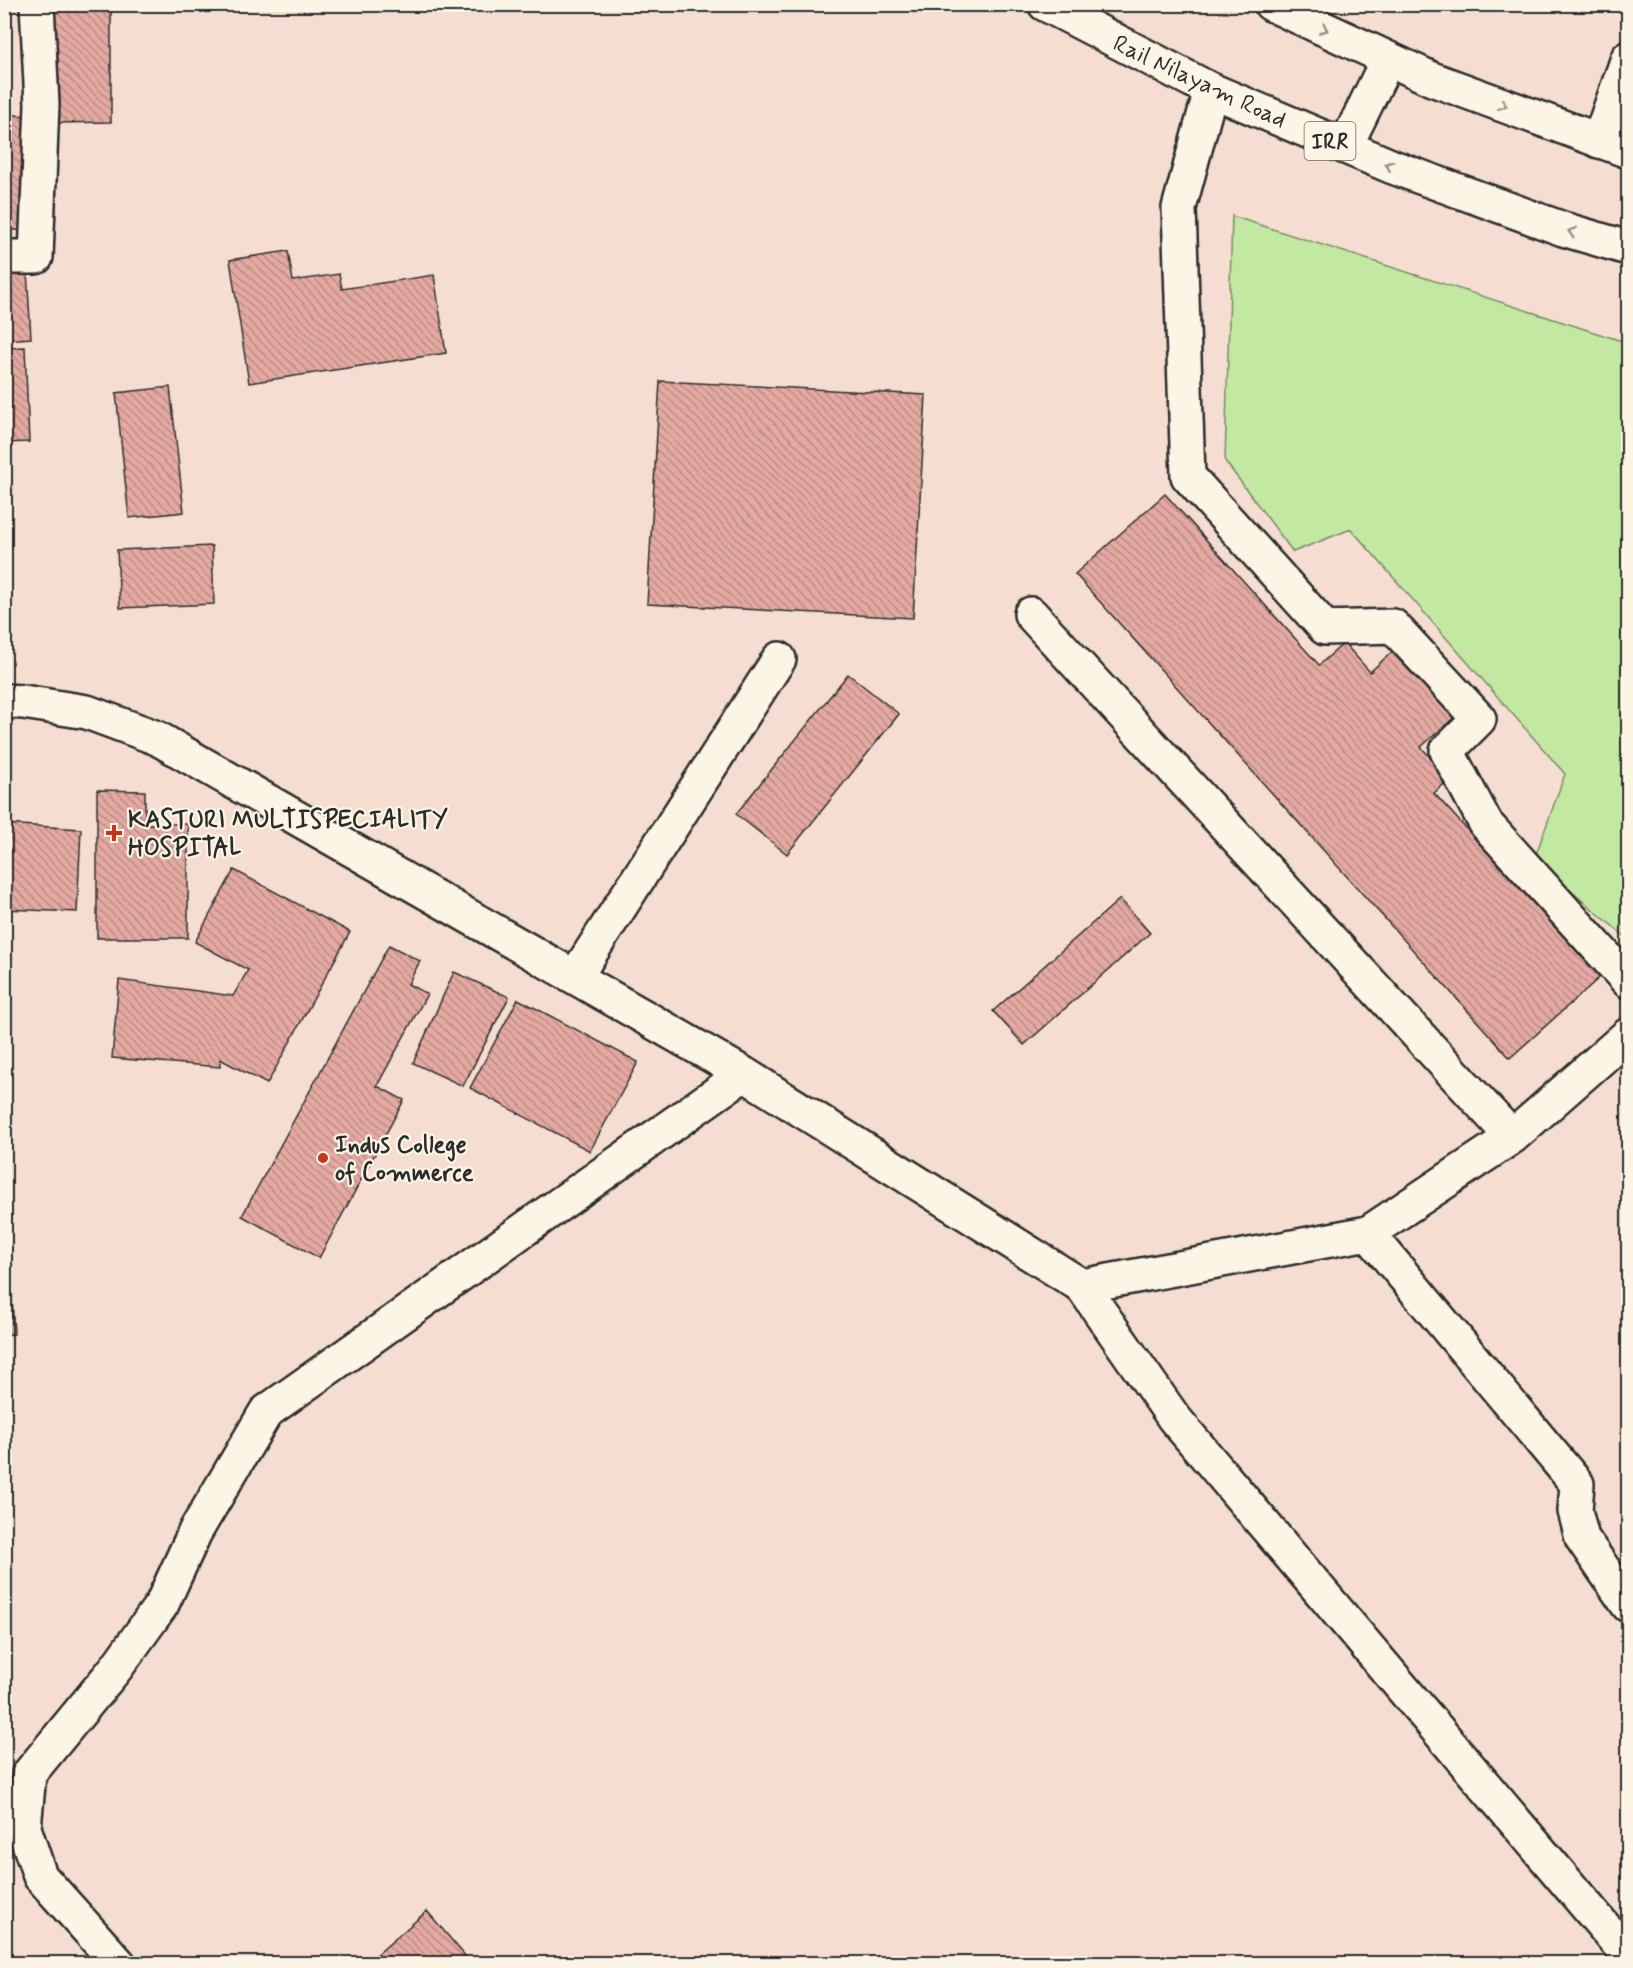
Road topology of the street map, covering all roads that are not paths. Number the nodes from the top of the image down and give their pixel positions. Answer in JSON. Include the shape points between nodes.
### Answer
{"nodes":[{"id":1,"x":37,"y":4,"type":"edge"},
{"id":2,"x":1045,"y":4,"type":"edge"},
{"id":3,"x":1271,"y":4,"type":"edge"},
{"id":4,"x":1629,"y":58,"type":"edge"},
{"id":5,"x":1388,"y":59,"type":"junction"},
{"id":6,"x":1211,"y":90,"type":"junction"},
{"id":7,"x":1614,"y":146,"type":"edge"},
{"id":8,"x":1345,"y":147,"type":"junction"},
{"id":9,"x":1629,"y":248,"type":"edge"},
{"id":10,"x":4,"y":257,"type":"edge"},
{"id":11,"x":1031,"y":614,"type":"dead end"},
{"id":12,"x":779,"y":658,"type":"dead end"},
{"id":13,"x":4,"y":701,"type":"edge"},
{"id":14,"x":575,"y":977,"type":"junction"},
{"id":15,"x":1629,"y":981,"type":"edge"},
{"id":16,"x":1629,"y":1035,"type":"edge"},
{"id":17,"x":744,"y":1074,"type":"junction"},
{"id":18,"x":1512,"y":1137,"type":"junction"},
{"id":19,"x":1368,"y":1233,"type":"junction"},
{"id":20,"x":1082,"y":1286,"type":"junction"},
{"id":21,"x":1629,"y":1605,"type":"edge"},
{"id":22,"x":1629,"y":1955,"type":"edge"},
{"id":23,"x":119,"y":1964,"type":"edge"}],
"edges":[{"from":1,"to":10,"type":"street","via":[[42,104],[36,257]]},
{"from":2,"to":6,"type":"street","name":"Rail Nilayam Road","number":"IRR"},
{"from":3,"to":5,"type":"street","one_way":true},
{"from":4,"to":7,"type":"street"},
{"from":5,"to":7,"type":"street","one_way":true},
{"from":5,"to":8,"type":"street"},
{"from":6,"to":8,"type":"street","name":"Rail Nilayam Road","number":"IRR"},
{"from":6,"to":15,"type":"street","via":[[1179,208],[1188,476],[1325,628],[1393,626],[1479,719],[1447,751],[1486,824]]},
{"from":9,"to":8,"type":"street","name":"Rail Nilayam Road","number":"IRR","one_way":true,"via":[[1563,229]]},
{"from":11,"to":18,"type":"street"},
{"from":12,"to":14,"type":"street"},
{"from":13,"to":14,"type":"street","via":[[87,712],[157,738]]},
{"from":14,"to":17,"type":"street"},
{"from":16,"to":18,"type":"street"},
{"from":17,"to":20,"type":"street"},
{"from":17,"to":23,"type":"street","via":[[266,1412],[195,1532],[162,1604],[116,1668],[29,1774],[24,1827],[40,1876]]},
{"from":18,"to":19,"type":"street"},
{"from":19,"to":20,"type":"street"},
{"from":19,"to":21,"type":"street","via":[[1577,1484],[1575,1511],[1582,1538]]},
{"from":20,"to":22,"type":"street","via":[[1174,1418]]}]}
